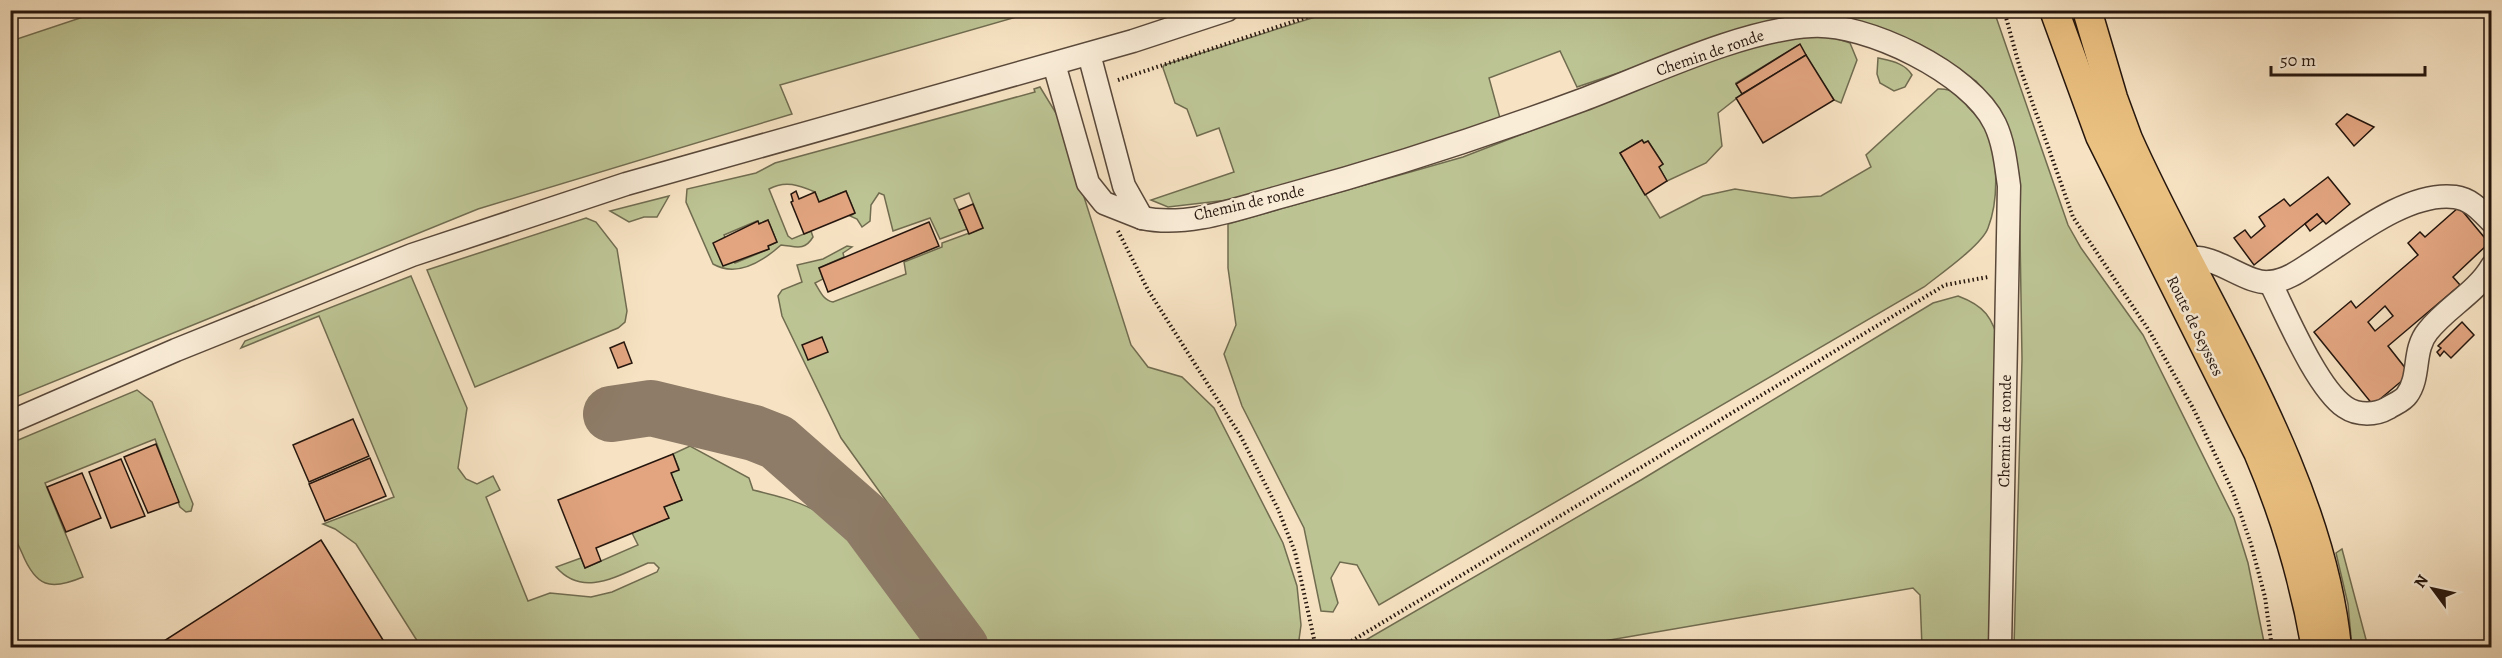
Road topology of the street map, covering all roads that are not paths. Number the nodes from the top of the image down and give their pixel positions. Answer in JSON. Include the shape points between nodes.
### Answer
{"nodes":[{"id":1,"x":1227,"y":10,"type":"edge"},
{"id":2,"x":2054,"y":10,"type":"edge"},
{"id":3,"x":2067,"y":10,"type":"edge"},
{"id":4,"x":2087,"y":10,"type":"edge"},
{"id":5,"x":1089,"y":54,"type":"junction"},
{"id":6,"x":1054,"y":64,"type":"junction"},
{"id":7,"x":1142,"y":218,"type":"junction"},
{"id":8,"x":2492,"y":222,"type":"edge"},
{"id":9,"x":2177,"y":262,"type":"junction"},
{"id":10,"x":2492,"y":266,"type":"edge"},
{"id":11,"x":2270,"y":282,"type":"junction"},
{"id":12,"x":10,"y":422,"type":"edge"},
{"id":13,"x":2000,"y":648,"type":"edge"},
{"id":14,"x":2316,"y":648,"type":"edge"},
{"id":15,"x":2326,"y":648,"type":"edge"},
{"id":16,"x":2337,"y":648,"type":"edge"}],
"edges":[{"from":1,"to":5,"type":"lane"},
{"from":2,"to":9,"type":"main road","name":"Route de Seysses","via":[[2100,135]]},
{"from":3,"to":9,"type":"lane","name":"Route de Seysses","via":[[2116,142]]},
{"from":4,"to":9,"type":"main road","name":"Route de Seysses","via":[[2113,98]]},
{"from":5,"to":6,"type":"lane"},
{"from":5,"to":7,"type":"lane","via":[[1124,186]]},
{"from":6,"to":7,"type":"lane","name":"Chemin de ronde","via":[[1088,183],[1104,203]]},
{"from":6,"to":12,"type":"lane","via":[[626,184],[412,255]]},
{"from":7,"to":13,"type":"lane","name":"Chemin de ronde","via":[[1162,222],[1221,213],[1363,174],[1498,131],[1737,41],[1788,28],[1814,25],[1844,29],[1896,45],[1972,91],[1994,122],[2010,186]]},
{"from":8,"to":11,"type":"lane","via":[[2473,203],[2456,197],[2433,197],[2390,213],[2293,275]]},
{"from":9,"to":11,"type":"lane","via":[[2197,258]]},
{"from":9,"to":14,"type":"main road","name":"Route de Seysses","via":[[2279,501],[2306,594]]},
{"from":9,"to":15,"type":"lane","name":"Route de Seysses","via":[[2291,504],[2305,546]]},
{"from":9,"to":16,"type":"main road","name":"Route de Seysses","via":[[2262,410],[2310,524]]},
{"from":10,"to":11,"type":"lane","via":[[2483,280],[2427,332],[2419,349],[2416,379],[2406,397],[2379,414],[2345,408],[2321,380]]}]}
